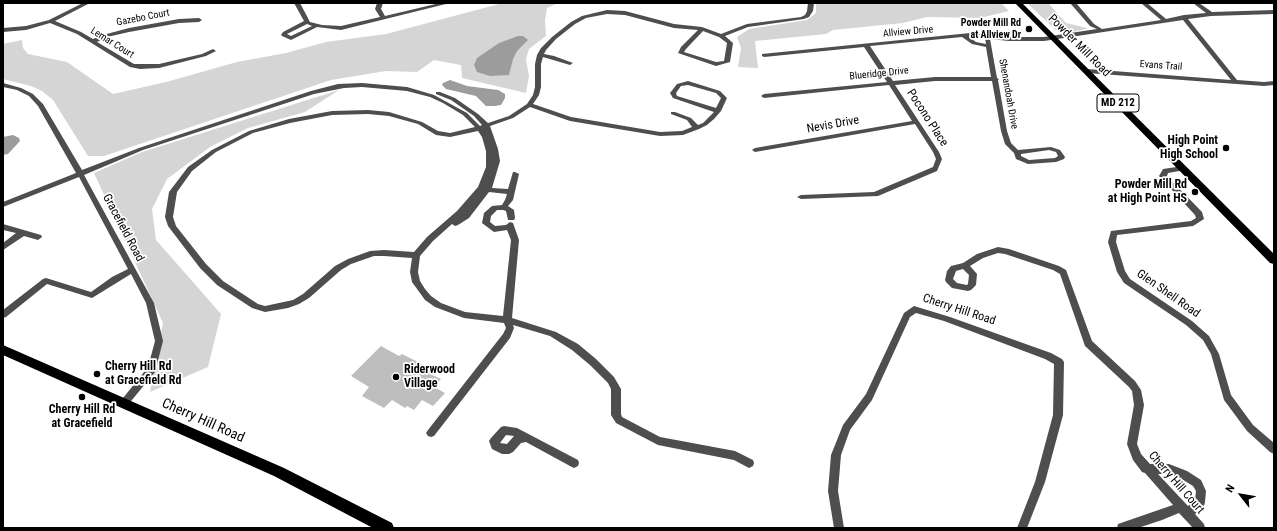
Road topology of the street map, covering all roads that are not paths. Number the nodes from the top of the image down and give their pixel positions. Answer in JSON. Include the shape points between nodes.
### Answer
{"nodes":[{"id":1,"x":88,"y":3,"type":"edge"},
{"id":2,"x":297,"y":3,"type":"edge"},
{"id":3,"x":380,"y":3,"type":"edge"},
{"id":4,"x":447,"y":3,"type":"edge"},
{"id":5,"x":811,"y":3,"type":"edge"},
{"id":6,"x":1018,"y":3,"type":"edge"},
{"id":7,"x":1073,"y":3,"type":"edge"},
{"id":8,"x":1144,"y":3,"type":"edge"},
{"id":9,"x":1196,"y":3,"type":"edge"},
{"id":10,"x":1274,"y":12,"type":"edge"},
{"id":11,"x":1211,"y":14,"type":"junction"},
{"id":12,"x":1184,"y":17,"type":"junction"},
{"id":13,"x":383,"y":18,"type":"junction"},
{"id":14,"x":199,"y":20,"type":"dead end"},
{"id":15,"x":1164,"y":20,"type":"junction"},
{"id":16,"x":51,"y":21,"type":"junction"},
{"id":17,"x":307,"y":22,"type":"junction"},
{"id":18,"x":316,"y":26,"type":"junction"},
{"id":19,"x":702,"y":29,"type":"junction"},
{"id":20,"x":1100,"y":29,"type":"junction"},
{"id":21,"x":3,"y":30,"type":"edge"},
{"id":22,"x":721,"y":36,"type":"junction"},
{"id":23,"x":964,"y":36,"type":"junction"},
{"id":24,"x":987,"y":36,"type":"junction"},
{"id":25,"x":1053,"y":38,"type":"junction"},
{"id":26,"x":93,"y":41,"type":"junction"},
{"id":27,"x":866,"y":45,"type":"junction"},
{"id":28,"x":989,"y":46,"type":"junction"},
{"id":29,"x":213,"y":51,"type":"dead end"},
{"id":30,"x":540,"y":55,"type":"junction"},
{"id":31,"x":764,"y":55,"type":"dead end"},
{"id":32,"x":570,"y":63,"type":"dead end"},
{"id":33,"x":1086,"y":71,"type":"junction"},
{"id":34,"x":996,"y":79,"type":"junction"},
{"id":35,"x":1235,"y":81,"type":"junction"},
{"id":36,"x":891,"y":83,"type":"junction"},
{"id":37,"x":1274,"y":83,"type":"edge"},
{"id":38,"x":3,"y":86,"type":"edge"},
{"id":39,"x":415,"y":89,"type":"junction"},
{"id":40,"x":764,"y":96,"type":"dead end"},
{"id":41,"x":529,"y":105,"type":"junction"},
{"id":42,"x":718,"y":111,"type":"junction"},
{"id":43,"x":673,"y":113,"type":"dead end"},
{"id":44,"x":916,"y":122,"type":"junction"},
{"id":45,"x":487,"y":126,"type":"junction"},
{"id":46,"x":697,"y":128,"type":"junction"},
{"id":47,"x":480,"y":129,"type":"junction"},
{"id":48,"x":755,"y":150,"type":"dead end"},
{"id":49,"x":1017,"y":152,"type":"junction"},
{"id":50,"x":1183,"y":168,"type":"junction"},
{"id":51,"x":80,"y":173,"type":"junction"},
{"id":52,"x":515,"y":174,"type":"dead end"},
{"id":53,"x":485,"y":189,"type":"junction"},
{"id":54,"x":511,"y":192,"type":"junction"},
{"id":55,"x":801,"y":197,"type":"dead end"},
{"id":56,"x":3,"y":205,"type":"edge"},
{"id":57,"x":504,"y":207,"type":"junction"},
{"id":58,"x":510,"y":223,"type":"junction"},
{"id":59,"x":3,"y":227,"type":"edge"},
{"id":60,"x":22,"y":233,"type":"junction"},
{"id":61,"x":38,"y":238,"type":"dead end"},
{"id":62,"x":3,"y":246,"type":"edge"},
{"id":63,"x":416,"y":256,"type":"junction"},
{"id":64,"x":1274,"y":260,"type":"edge"},
{"id":65,"x":965,"y":266,"type":"dead end"},
{"id":66,"x":132,"y":270,"type":"junction"},
{"id":67,"x":3,"y":315,"type":"edge"},
{"id":68,"x":508,"y":320,"type":"junction"},
{"id":69,"x":3,"y":350,"type":"edge"},
{"id":70,"x":124,"y":404,"type":"junction"},
{"id":71,"x":432,"y":433,"type":"dead end"},
{"id":72,"x":526,"y":438,"type":"dead end"},
{"id":73,"x":1274,"y":449,"type":"edge"},
{"id":74,"x":574,"y":463,"type":"dead end"},
{"id":75,"x":749,"y":463,"type":"dead end"},
{"id":76,"x":1146,"y":469,"type":"junction"},
{"id":77,"x":1184,"y":511,"type":"junction"},
{"id":78,"x":387,"y":528,"type":"edge"},
{"id":79,"x":839,"y":528,"type":"edge"},
{"id":80,"x":1022,"y":528,"type":"edge"},
{"id":81,"x":1122,"y":528,"type":"edge"},
{"id":82,"x":1200,"y":528,"type":"edge"}],
"edges":[{"from":1,"to":16,"type":"street"},
{"from":2,"to":17,"type":"street"},
{"from":3,"to":13,"type":"street","via":[[378,9]]},
{"from":4,"to":13,"type":"street"},
{"from":5,"to":22,"type":"street","via":[[810,11],[802,18],[747,26]]},
{"from":6,"to":25,"type":"main road","name":"Powder Mill Road","number":"MD 212"},
{"from":7,"to":20,"type":"street","via":[[1092,25]]},
{"from":8,"to":15,"type":"street"},
{"from":9,"to":11,"type":"street"},
{"from":10,"to":11,"type":"street"},
{"from":11,"to":12,"type":"street"},
{"from":12,"to":15,"type":"street"},
{"from":12,"to":35,"type":"street"},
{"from":13,"to":18,"type":"street","via":[[348,27]]},
{"from":14,"to":26,"type":"street","name":"Gazebo Court","via":[[179,20],[104,36]]},
{"from":15,"to":20,"type":"street"},
{"from":16,"to":21,"type":"street","via":[[26,28]]},
{"from":16,"to":26,"type":"street","name":"Lemar Court"},
{"from":17,"to":18,"type":"street"},
{"from":17,"to":18,"type":"street","via":[[284,35],[291,38]]},
{"from":19,"to":22,"type":"street"},
{"from":19,"to":22,"type":"street","via":[[681,53],[716,64],[725,64],[730,43]]},
{"from":19,"to":30,"type":"street","via":[[674,26],[625,13],[598,13],[573,23],[554,38]]},
{"from":20,"to":25,"type":"street"},
{"from":23,"to":24,"type":"street","name":"Allview Drive"},
{"from":23,"to":27,"type":"street","name":"Allview Drive"},
{"from":23,"to":28,"type":"street","via":[[974,43]]},
{"from":24,"to":25,"type":"street","name":"Allview Drive","via":[[1018,39]]},
{"from":24,"to":28,"type":"street","name":"Shenandoah Drive"},
{"from":25,"to":33,"type":"main road","name":"Powder Mill Road","number":"MD 212"},
{"from":26,"to":29,"type":"street","name":"Lemar Court","via":[[129,64],[140,67],[188,60]]},
{"from":27,"to":31,"type":"street","name":"Allview Drive"},
{"from":27,"to":36,"type":"street","name":"Pocono Place"},
{"from":28,"to":34,"type":"street","name":"Shenandoah Drive"},
{"from":30,"to":32,"type":"street"},
{"from":30,"to":41,"type":"street","via":[[538,87]]},
{"from":33,"to":35,"type":"street","name":"Evans Trail"},
{"from":33,"to":50,"type":"main road","name":"Powder Mill Road","number":"MD 212"},
{"from":34,"to":36,"type":"street","name":"Blueridge Drive","via":[[947,78]]},
{"from":34,"to":49,"type":"street","name":"Shenandoah Drive","via":[[1007,141]]},
{"from":35,"to":37,"type":"street","name":"Evans Trail"},
{"from":36,"to":40,"type":"street","name":"Blueridge Drive"},
{"from":36,"to":44,"type":"street","name":"Pocono Place"},
{"from":38,"to":51,"type":"street","name":"Gracefield Road","via":[[19,89],[31,95],[41,105]]},
{"from":39,"to":45,"type":"street","via":[[453,99]]},
{"from":39,"to":47,"type":"street","via":[[455,107]]},
{"from":39,"to":51,"type":"street","via":[[392,85],[362,85],[338,86],[313,92],[148,147]]},
{"from":41,"to":45,"type":"street","via":[[511,117]]},
{"from":41,"to":46,"type":"street","via":[[570,119],[645,132],[684,133]]},
{"from":42,"to":42,"type":"street","via":[[724,98],[718,92],[688,83],[679,85],[673,93],[675,97]]},
{"from":42,"to":46,"type":"street"},
{"from":43,"to":46,"type":"street","via":[[689,119]]},
{"from":44,"to":48,"type":"street","name":"Nevis Drive"},
{"from":44,"to":55,"type":"street","name":"Pocono Place","via":[[939,158],[935,169],[875,194]]},
{"from":45,"to":47,"type":"street"},
{"from":45,"to":53,"type":"street","via":[[492,136],[497,161]]},
{"from":47,"to":53,"type":"street","via":[[489,151]]},
{"from":47,"to":63,"type":"street","via":[[443,135],[410,119],[368,112],[332,113],[283,122],[251,132],[214,150],[190,169],[173,192],[169,210],[172,226],[203,266],[220,282],[255,306],[265,309],[296,302],[338,268],[373,253]]},
{"from":49,"to":49,"type":"street","name":"Shenandoah Drive","via":[[1049,148],[1058,151],[1062,156],[1056,160],[1028,162],[1018,157]]},
{"from":50,"to":64,"type":"main road","name":"Powder Mill Road","number":"MD 212"},
{"from":50,"to":73,"type":"street","name":"Glen Shell Road","via":[[1165,171],[1163,176],[1199,214],[1200,219],[1193,223],[1114,233],[1112,242],[1120,272],[1127,281],[1189,323],[1206,338],[1215,354],[1228,396],[1250,428]]},
{"from":51,"to":56,"type":"street"},
{"from":51,"to":66,"type":"street","name":"Gracefield Road"},
{"from":52,"to":54,"type":"street"},
{"from":53,"to":54,"type":"street"},
{"from":53,"to":63,"type":"street","via":[[430,239]]},
{"from":54,"to":57,"type":"street"},
{"from":57,"to":58,"type":"street","via":[[510,210]]},
{"from":57,"to":58,"type":"street","via":[[490,211],[486,223],[494,229]]},
{"from":58,"to":68,"type":"street","via":[[515,240]]},
{"from":59,"to":60,"type":"street"},
{"from":60,"to":61,"type":"street"},
{"from":60,"to":62,"type":"street"},
{"from":63,"to":68,"type":"street","via":[[416,282],[428,298],[464,315]]},
{"from":65,"to":76,"type":"street","name":"Cherry Hill Court","via":[[980,256],[998,250],[1063,272],[1088,343],[1136,390],[1139,405],[1132,444]]},
{"from":66,"to":67,"type":"street","via":[[92,295],[46,281]]},
{"from":66,"to":70,"type":"street","name":"Gracefield Road","via":[[150,303],[159,341],[152,369]]},
{"from":68,"to":71,"type":"street","via":[[510,328],[501,346]]},
{"from":68,"to":75,"type":"street","via":[[553,334],[593,362],[611,380],[616,389],[616,415],[620,420],[658,441],[735,456]]},
{"from":69,"to":70,"type":"main road","name":"Cherry Hill Road"},
{"from":70,"to":78,"type":"main road","name":"Cherry Hill Road","via":[[279,472]]},
{"from":72,"to":74,"type":"street"},
{"from":76,"to":77,"type":"street","name":"Cherry Hill Court"},
{"from":76,"to":77,"type":"street","via":[[1169,469],[1197,483],[1201,491],[1200,502]]},
{"from":77,"to":81,"type":"street"},
{"from":77,"to":82,"type":"street","name":"Cherry Hill Court"},
{"from":79,"to":80,"type":"street","name":"Cherry Hill Road","via":[[833,491],[836,455],[846,428],[869,397],[907,315],[914,309],[1059,362],[1058,415],[1040,482]]}]}
